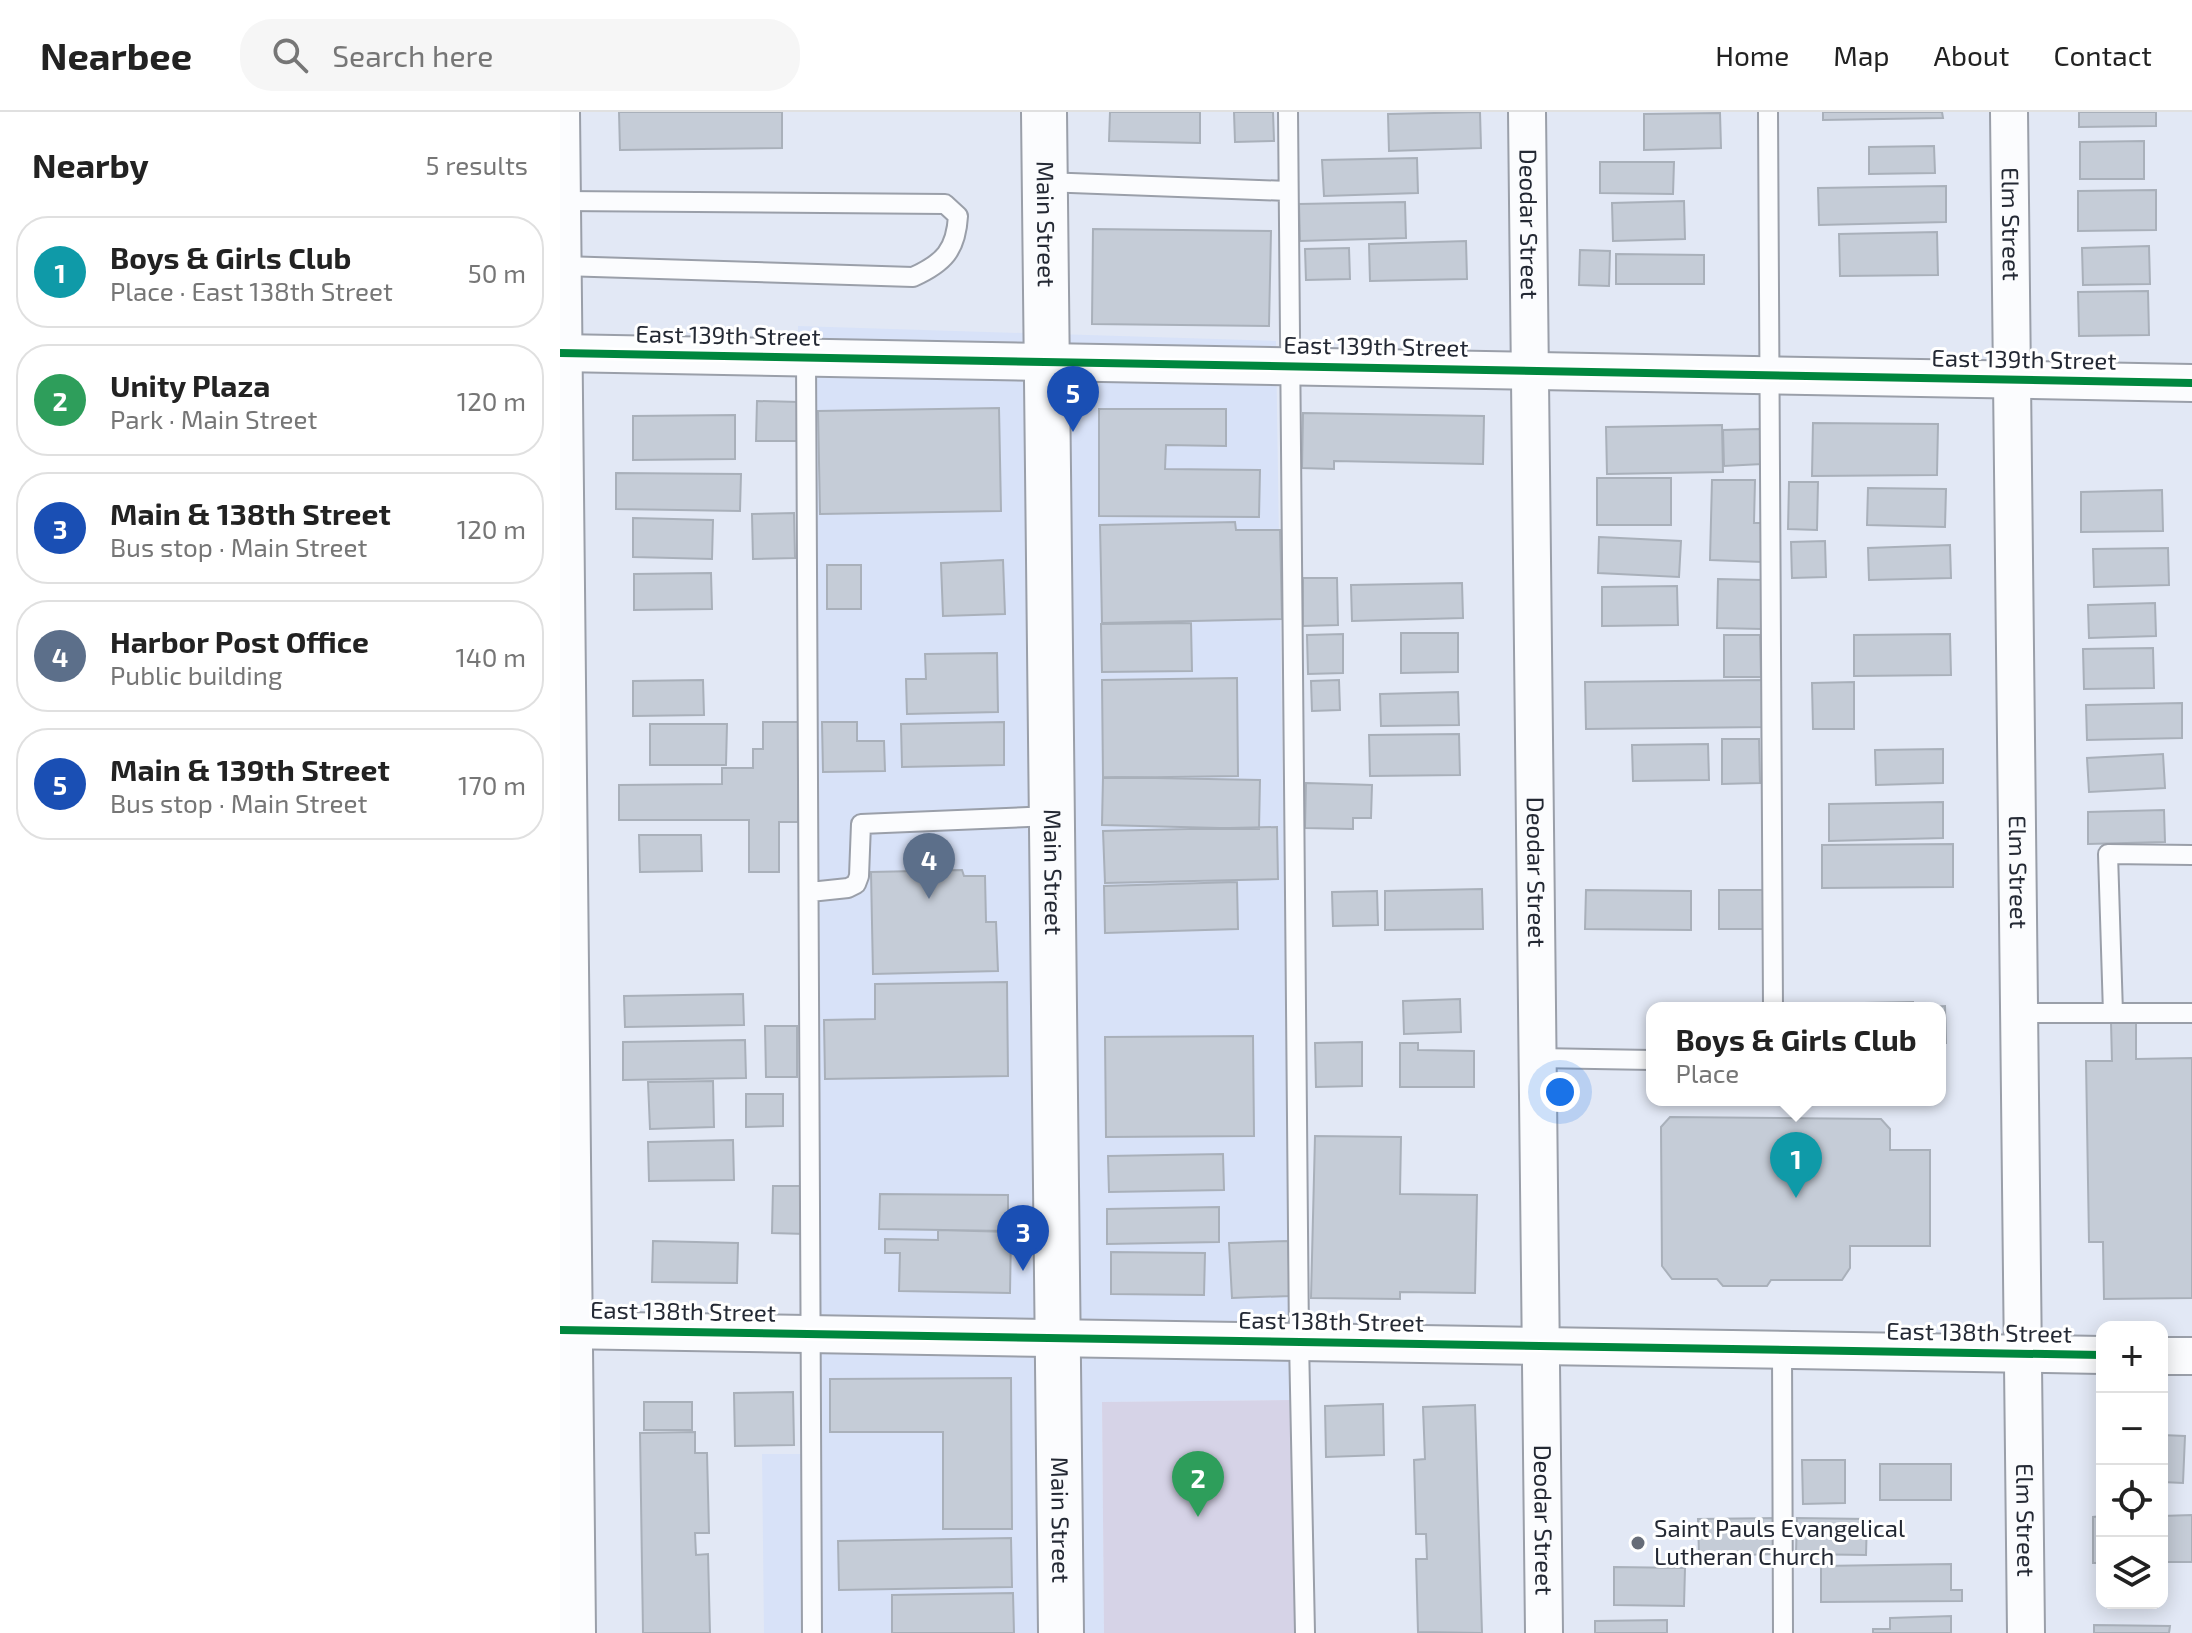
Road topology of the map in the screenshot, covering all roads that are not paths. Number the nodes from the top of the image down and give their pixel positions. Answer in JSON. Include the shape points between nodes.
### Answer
{"nodes":[{"id":1,"x":561,"y":112,"type":"edge"},
{"id":2,"x":1044,"y":112,"type":"edge"},
{"id":3,"x":1288,"y":112,"type":"edge"},
{"id":4,"x":1527,"y":112,"type":"edge"},
{"id":5,"x":1768,"y":112,"type":"edge"},
{"id":6,"x":2009,"y":112,"type":"edge"},
{"id":7,"x":1044,"y":182,"type":"junction"},
{"id":8,"x":1288,"y":191,"type":"junction"},
{"id":9,"x":562,"y":201,"type":"edge"},
{"id":10,"x":562,"y":266,"type":"junction"},
{"id":11,"x":562,"y":353,"type":"edge"},
{"id":12,"x":806,"y":357,"type":"junction"},
{"id":13,"x":1046,"y":362,"type":"junction"},
{"id":14,"x":1290,"y":366,"type":"junction"},
{"id":15,"x":1530,"y":370,"type":"junction"},
{"id":16,"x":1771,"y":375,"type":"junction"},
{"id":17,"x":2012,"y":380,"type":"junction"},
{"id":18,"x":2192,"y":383,"type":"edge"},
{"id":19,"x":1052,"y":816,"type":"junction"},
{"id":20,"x":2192,"y":855,"type":"edge"},
{"id":21,"x":810,"y":892,"type":"junction"},
{"id":22,"x":1773,"y":1002,"type":"edge"},
{"id":23,"x":2019,"y":1013,"type":"junction"},
{"id":24,"x":2113,"y":1013,"type":"junction"},
{"id":25,"x":2192,"y":1013,"type":"edge"},
{"id":26,"x":1537,"y":1058,"type":"junction"},
{"id":27,"x":1646,"y":1060,"type":"edge"},
{"id":28,"x":567,"y":1330,"type":"edge"},
{"id":29,"x":812,"y":1334,"type":"junction"},
{"id":30,"x":1058,"y":1337,"type":"junction"},
{"id":31,"x":1299,"y":1341,"type":"junction"},
{"id":32,"x":1541,"y":1346,"type":"junction"},
{"id":33,"x":1782,"y":1350,"type":"junction"},
{"id":34,"x":2023,"y":1354,"type":"junction"},
{"id":35,"x":2096,"y":1355,"type":"edge"},
{"id":36,"x":2168,"y":1356,"type":"edge"},
{"id":37,"x":2192,"y":1356,"type":"edge"},
{"id":38,"x":577,"y":1633,"type":"edge"},
{"id":39,"x":812,"y":1633,"type":"edge"},
{"id":40,"x":1061,"y":1633,"type":"edge"},
{"id":41,"x":1305,"y":1633,"type":"edge"},
{"id":42,"x":1544,"y":1633,"type":"edge"},
{"id":43,"x":1783,"y":1633,"type":"edge"},
{"id":44,"x":2026,"y":1633,"type":"edge"}],
"edges":[{"from":1,"to":9,"type":"street"},
{"from":2,"to":7,"type":"street","name":"Main Street"},
{"from":3,"to":8,"type":"lane"},
{"from":4,"to":15,"type":"street","name":"Deodar Street"},
{"from":5,"to":16,"type":"lane"},
{"from":6,"to":17,"type":"street","name":"Elm Street"},
{"from":7,"to":8,"type":"lane"},
{"from":7,"to":13,"type":"street","name":"Main Street"},
{"from":8,"to":14,"type":"lane"},
{"from":9,"to":10,"type":"street"},
{"from":9,"to":10,"type":"lane","via":[[945,204],[958,216],[957,239],[937,266],[913,277]]},
{"from":10,"to":11,"type":"street"},
{"from":11,"to":12,"type":"street","name":"East 139th Street"},
{"from":11,"to":28,"type":"street"},
{"from":12,"to":13,"type":"street","name":"East 139th Street"},
{"from":12,"to":21,"type":"lane"},
{"from":13,"to":14,"type":"street","name":"East 139th Street"},
{"from":13,"to":19,"type":"street","name":"Main Street"},
{"from":14,"to":15,"type":"street","name":"East 139th Street"},
{"from":14,"to":31,"type":"lane"},
{"from":15,"to":16,"type":"street","name":"East 139th Street"},
{"from":15,"to":26,"type":"street","name":"Deodar Street"},
{"from":16,"to":17,"type":"street","name":"East 139th Street"},
{"from":16,"to":22,"type":"lane"},
{"from":17,"to":18,"type":"street","name":"East 139th Street"},
{"from":17,"to":23,"type":"street","name":"Elm Street"},
{"from":19,"to":21,"type":"lane","via":[[861,824],[856,884]]},
{"from":19,"to":30,"type":"street","name":"Main Street"},
{"from":20,"to":24,"type":"lane","via":[[2108,854]]},
{"from":21,"to":29,"type":"lane"},
{"from":23,"to":24,"type":"lane"},
{"from":23,"to":34,"type":"street","name":"Elm Street"},
{"from":24,"to":25,"type":"lane"},
{"from":26,"to":27,"type":"lane"},
{"from":26,"to":32,"type":"street","name":"Deodar Street"},
{"from":28,"to":29,"type":"street","name":"East 138th Street"},
{"from":28,"to":38,"type":"street"},
{"from":29,"to":30,"type":"street","name":"East 138th Street"},
{"from":29,"to":39,"type":"lane"},
{"from":30,"to":31,"type":"street","name":"East 138th Street"},
{"from":30,"to":40,"type":"street","name":"Main Street"},
{"from":31,"to":32,"type":"street","name":"East 138th Street"},
{"from":31,"to":41,"type":"lane"},
{"from":32,"to":33,"type":"street","name":"East 138th Street"},
{"from":32,"to":42,"type":"street","name":"Deodar Street"},
{"from":33,"to":34,"type":"street","name":"East 138th Street"},
{"from":33,"to":43,"type":"lane"},
{"from":34,"to":35,"type":"street","name":"East 138th Street"},
{"from":34,"to":44,"type":"street","name":"Elm Street"},
{"from":36,"to":37,"type":"street"}]}
